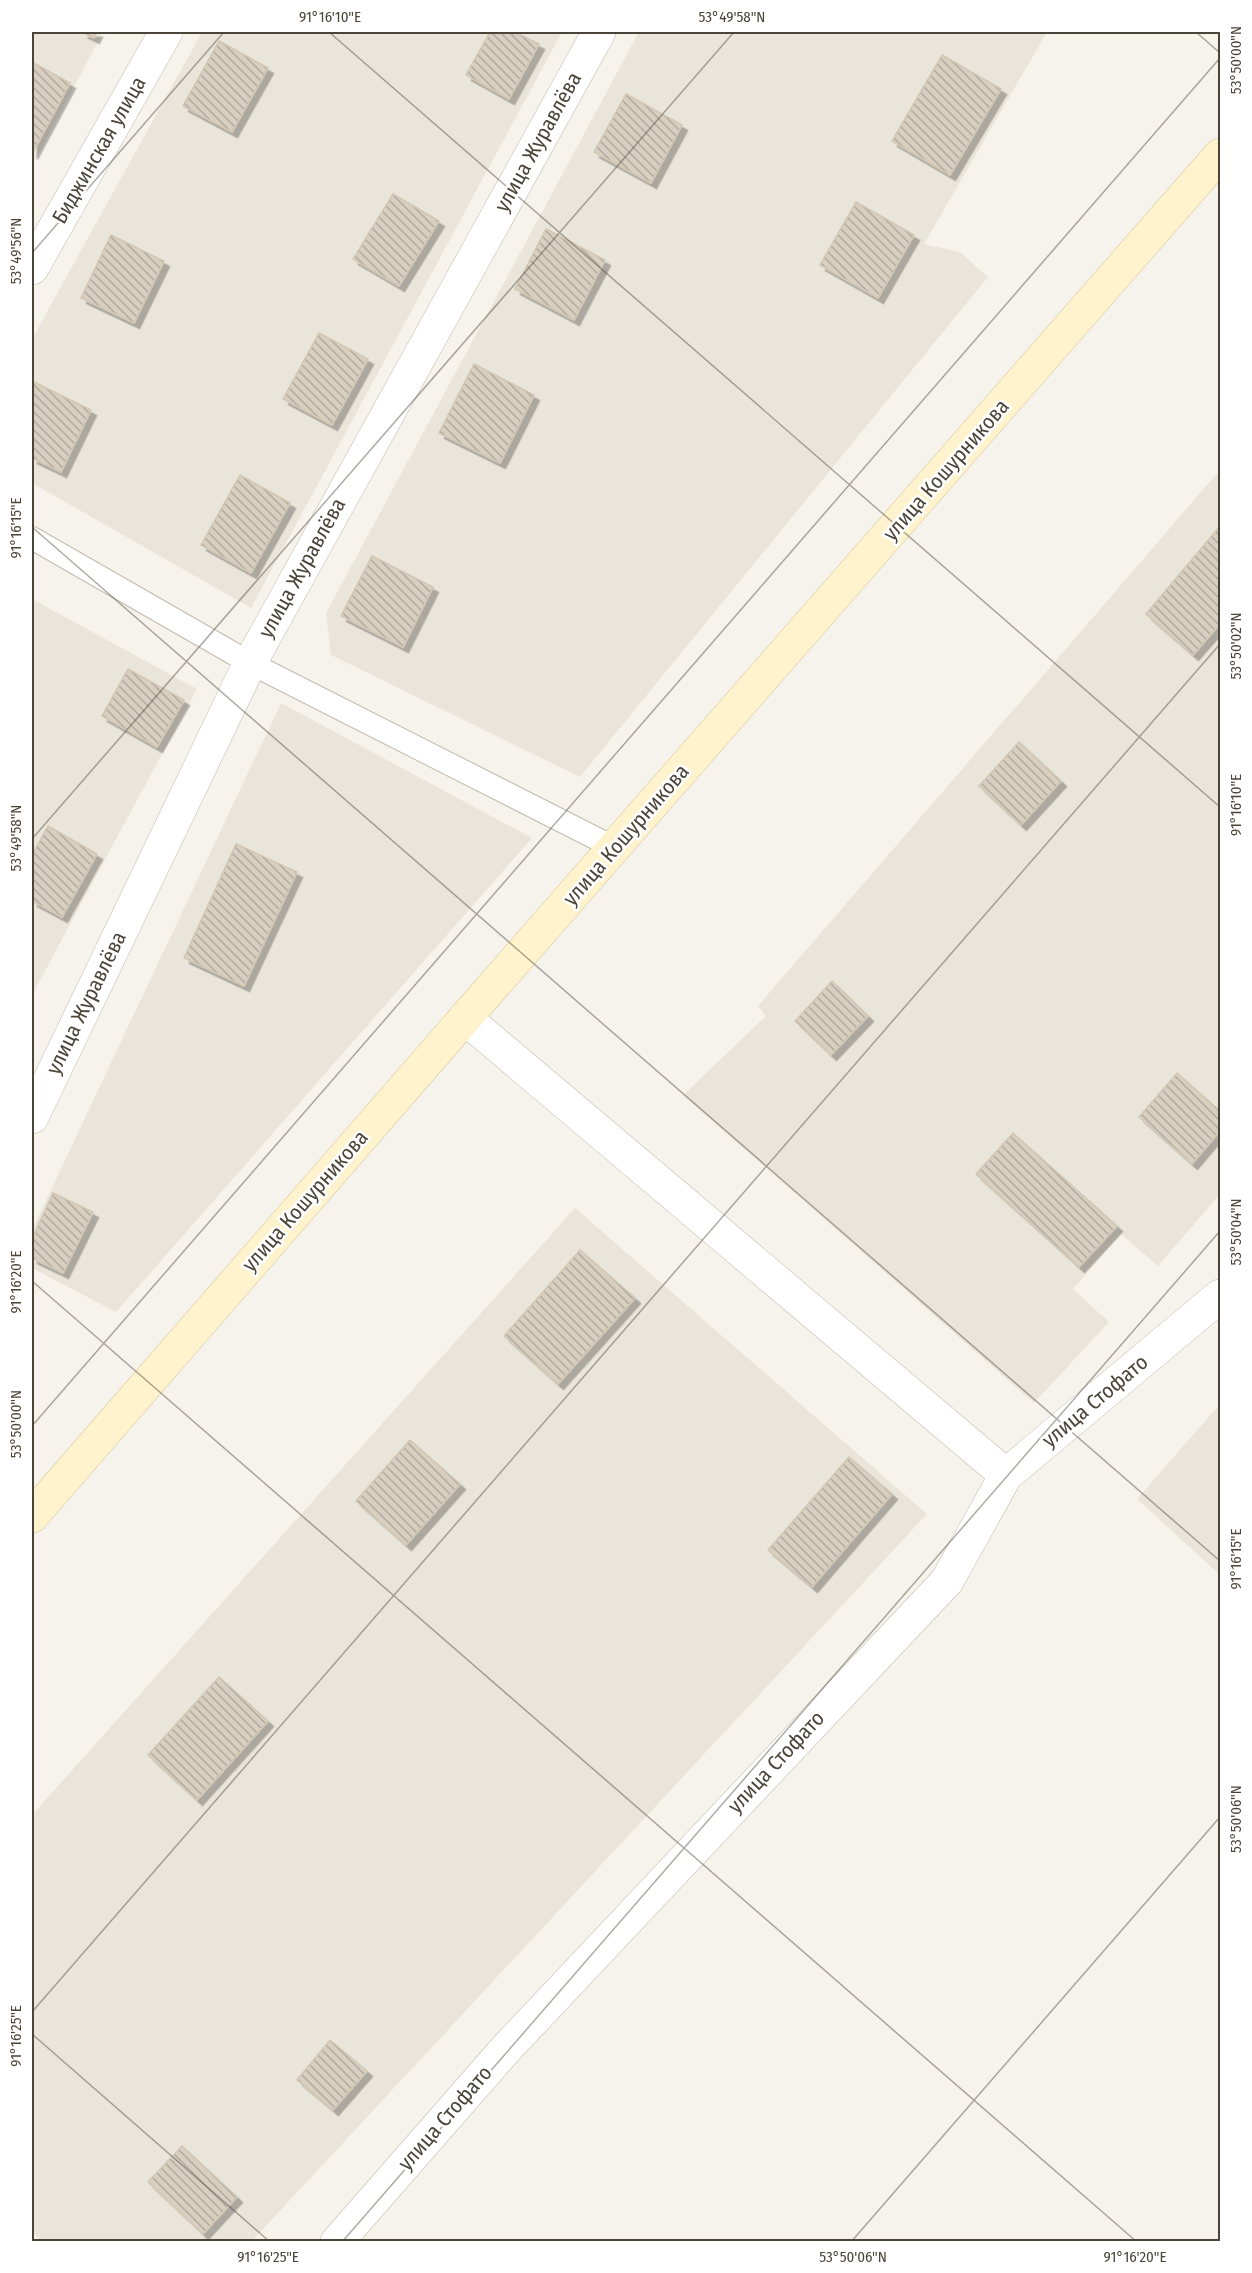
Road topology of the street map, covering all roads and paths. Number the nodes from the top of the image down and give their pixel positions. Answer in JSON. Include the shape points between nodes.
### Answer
{"nodes":[{"id":1,"x":166,"y":32,"type":"edge"},
{"id":2,"x":599,"y":32,"type":"edge"},
{"id":3,"x":1221,"y":155,"type":"edge"},
{"id":4,"x":32,"y":268,"type":"edge"},
{"id":5,"x":32,"y":538,"type":"edge"},
{"id":6,"x":250,"y":663,"type":"junction"},
{"id":7,"x":615,"y":848,"type":"junction"},
{"id":8,"x":465,"y":1018,"type":"junction"},
{"id":9,"x":32,"y":1117,"type":"edge"},
{"id":10,"x":1221,"y":1296,"type":"edge"},
{"id":11,"x":1006,"y":1475,"type":"junction"},
{"id":12,"x":32,"y":1516,"type":"edge"},
{"id":13,"x":337,"y":2241,"type":"edge"}],
"edges":[{"from":1,"to":4,"type":"street","name":"Биджинская улица"},
{"from":2,"to":6,"type":"street","name":"улица Журавлёва"},
{"from":3,"to":7,"type":"main road","name":"улица Кошурникова"},
{"from":5,"to":6,"type":"lane"},
{"from":6,"to":7,"type":"lane"},
{"from":6,"to":9,"type":"street","name":"улица Журавлёва"},
{"from":7,"to":8,"type":"main road","name":"улица Кошурникова"},
{"from":8,"to":11,"type":"street"},
{"from":8,"to":12,"type":"main road","name":"улица Кошурникова"},
{"from":10,"to":11,"type":"street","name":"улица Стофато"},
{"from":11,"to":13,"type":"street","name":"улица Стофато","via":[[947,1581],[504,2051]]}]}
